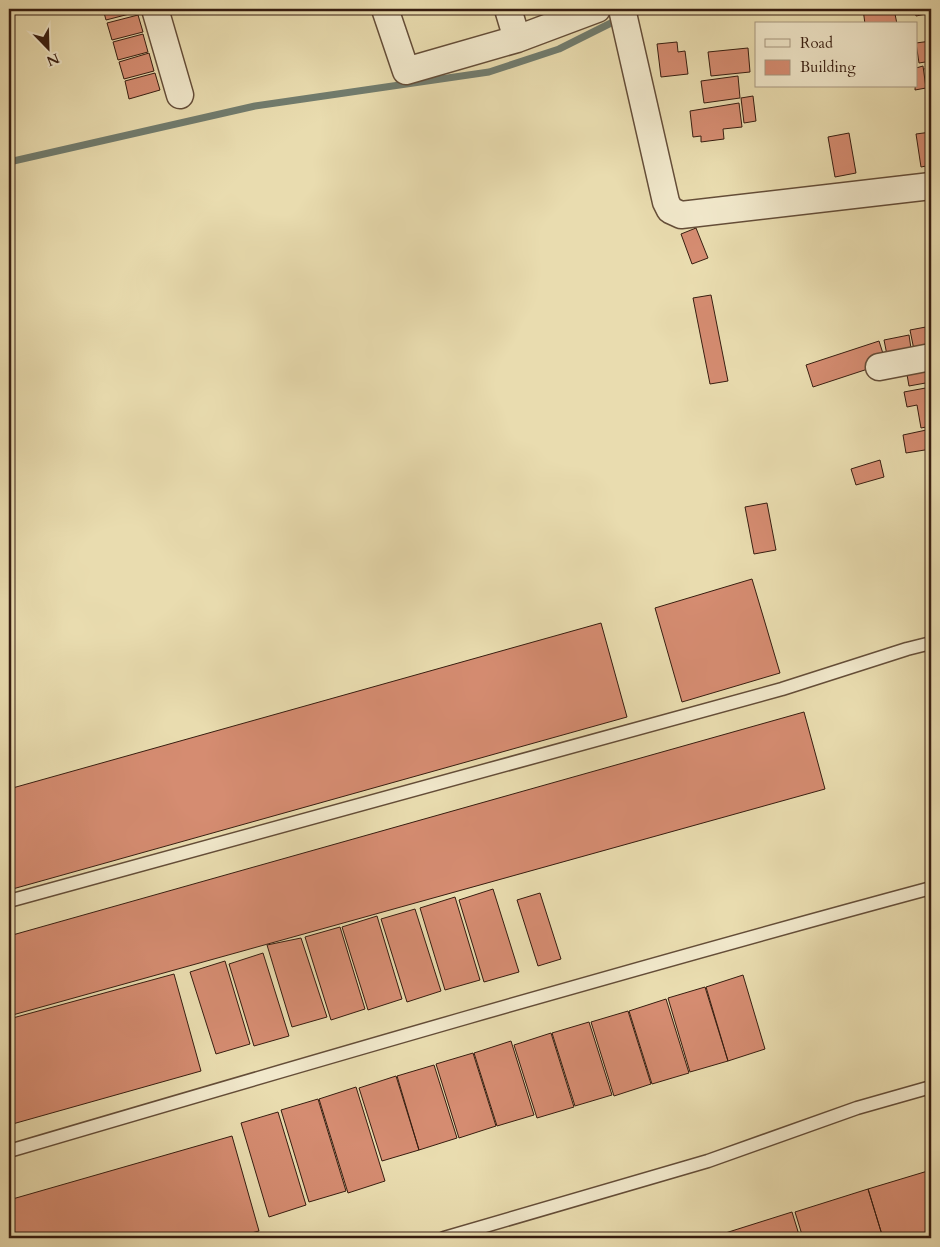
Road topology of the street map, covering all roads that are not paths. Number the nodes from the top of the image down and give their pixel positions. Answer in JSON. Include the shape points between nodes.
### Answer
{"nodes":[{"id":1,"x":155,"y":9,"type":"edge"},
{"id":2,"x":385,"y":9,"type":"edge"},
{"id":3,"x":508,"y":9,"type":"edge"},
{"id":4,"x":622,"y":9,"type":"edge"},
{"id":5,"x":591,"y":10,"type":"edge"},
{"id":6,"x":517,"y":39,"type":"junction"},
{"id":7,"x":180,"y":95,"type":"dead end"},
{"id":8,"x":931,"y":186,"type":"edge"},
{"id":9,"x":931,"y":357,"type":"edge"},
{"id":10,"x":879,"y":367,"type":"dead end"},
{"id":11,"x":931,"y":642,"type":"edge"},
{"id":12,"x":931,"y":888,"type":"edge"},
{"id":13,"x":9,"y":901,"type":"edge"},
{"id":14,"x":931,"y":1087,"type":"edge"},
{"id":15,"x":9,"y":1151,"type":"edge"},
{"id":16,"x":478,"y":1234,"type":"edge"},
{"id":17,"x":444,"y":1238,"type":"edge"}],
"edges":[{"from":1,"to":7,"type":"street"},
{"from":2,"to":6,"type":"street","via":[[406,71]]},
{"from":3,"to":6,"type":"street"},
{"from":4,"to":8,"type":"street","via":[[666,202],[674,212],[681,214]]},
{"from":5,"to":6,"type":"street"},
{"from":9,"to":10,"type":"street"},
{"from":11,"to":13,"type":"lane","via":[[782,689]]},
{"from":12,"to":15,"type":"lane"},
{"from":14,"to":16,"type":"lane","via":[[856,1108],[708,1161]]},
{"from":16,"to":17,"type":"lane"}]}
